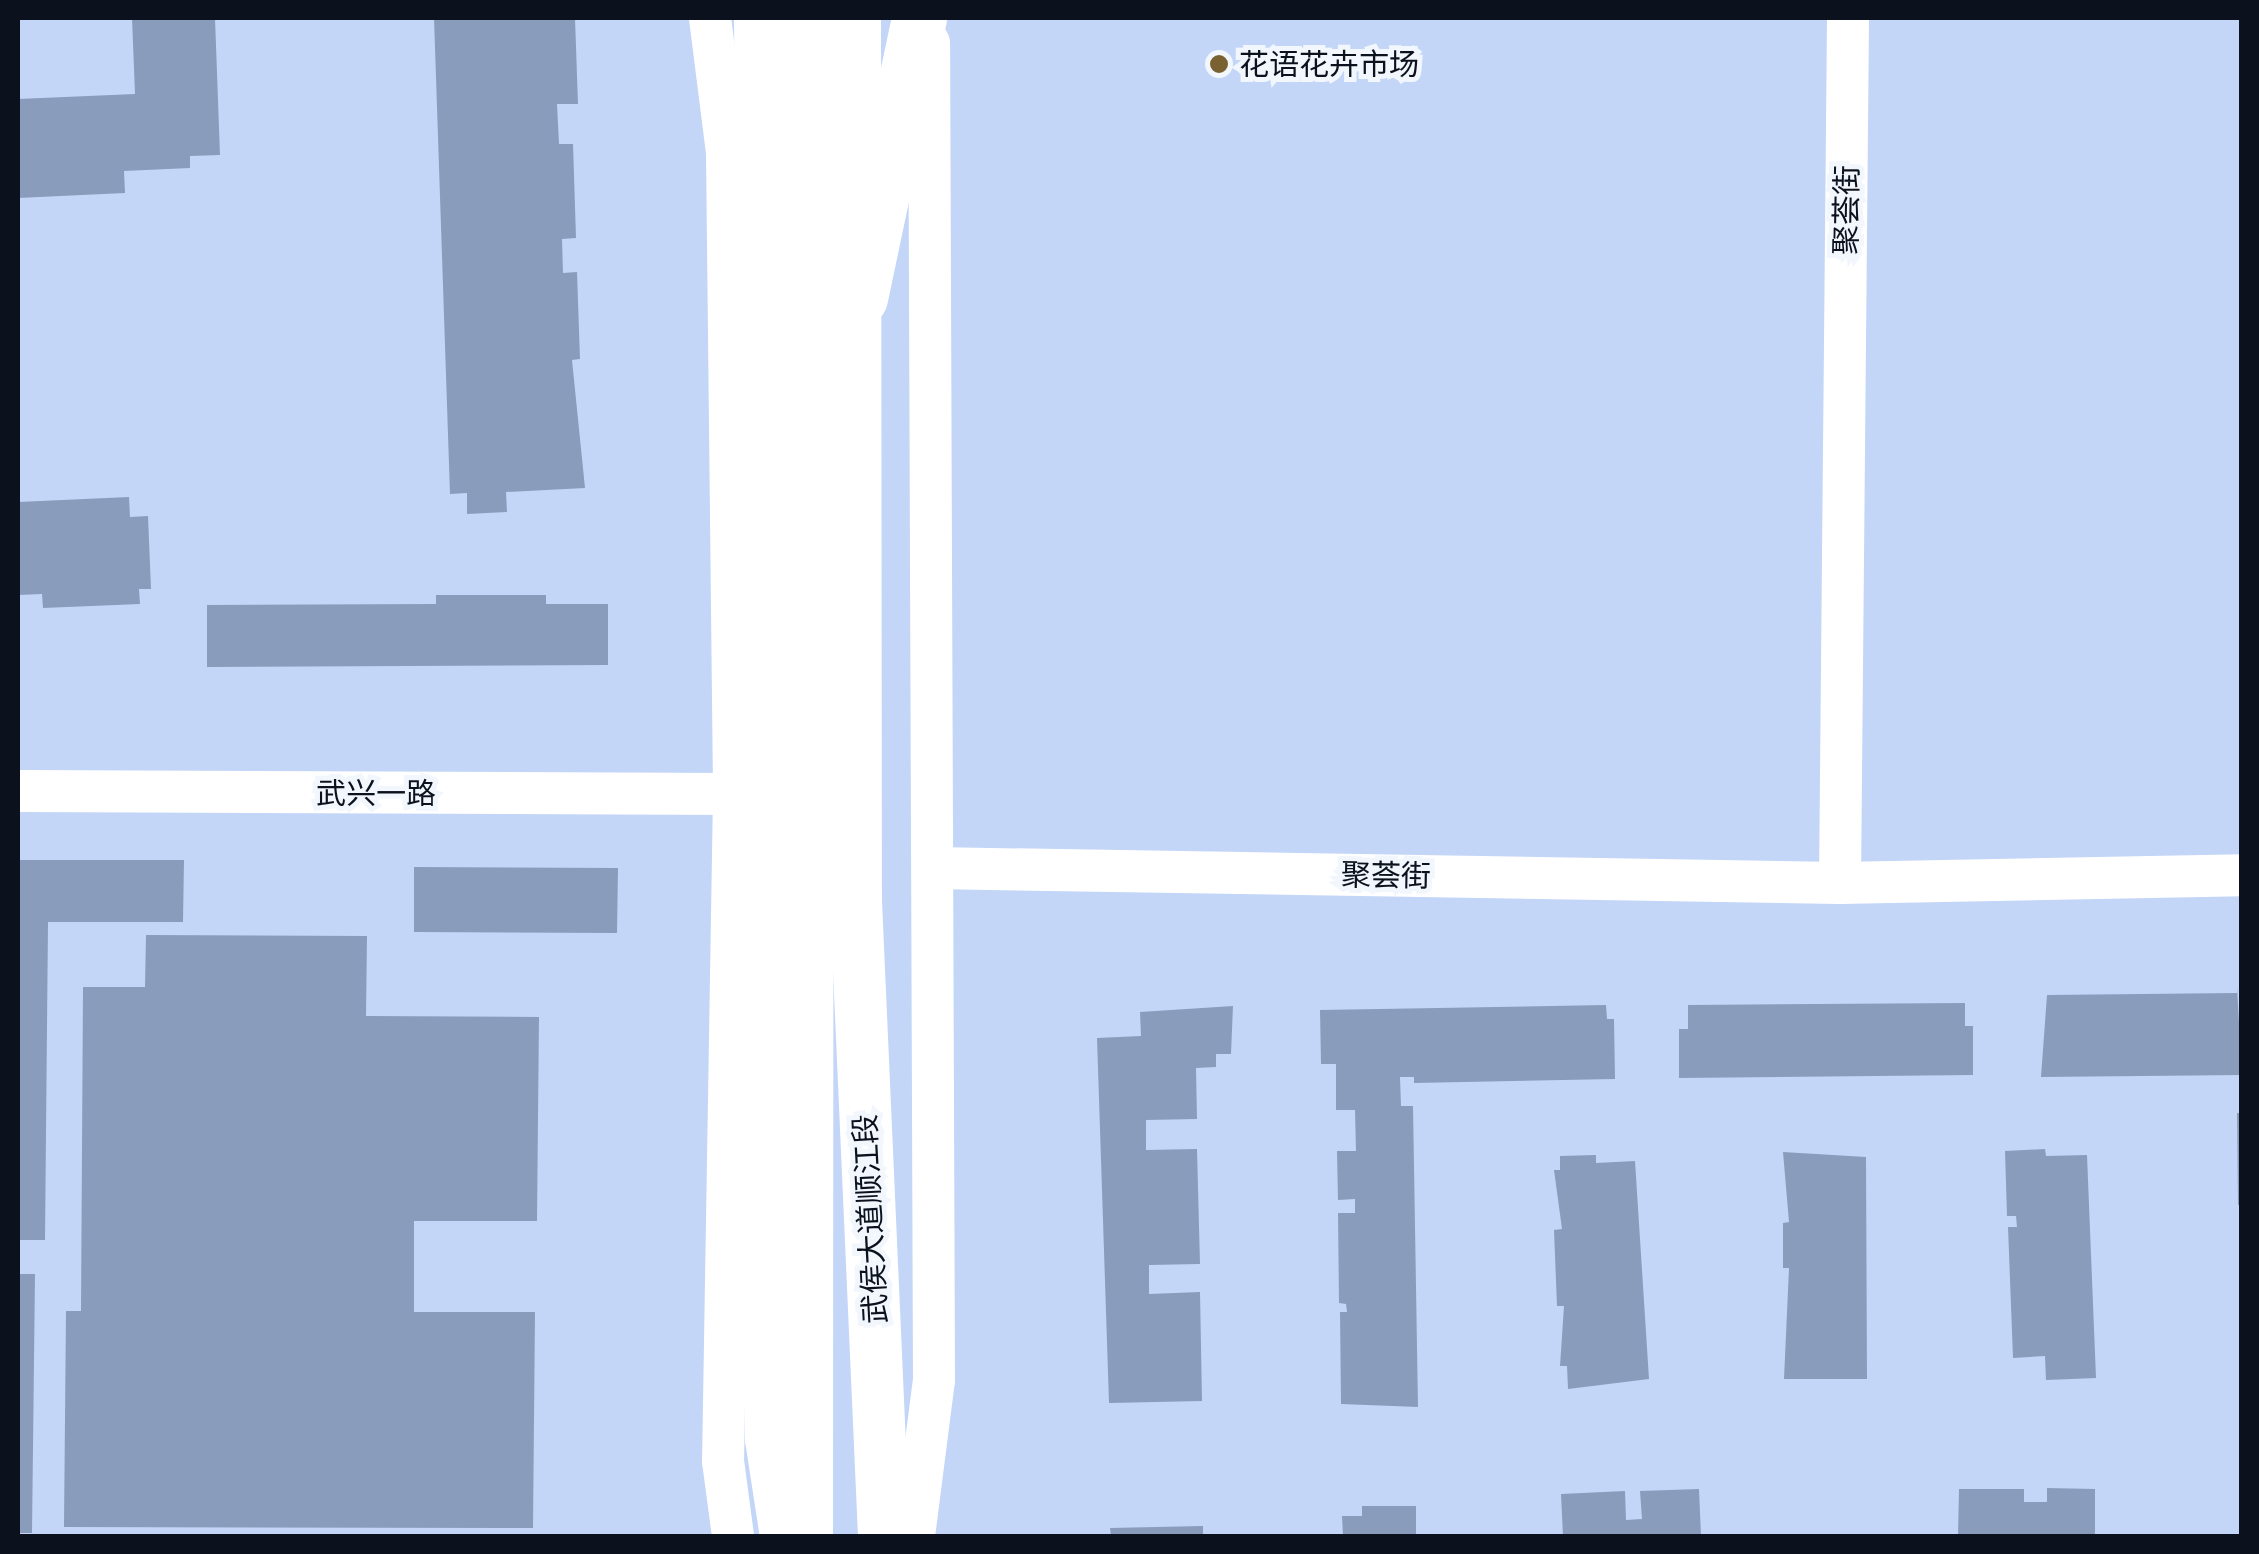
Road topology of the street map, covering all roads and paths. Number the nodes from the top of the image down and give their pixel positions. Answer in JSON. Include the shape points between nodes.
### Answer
{"nodes":[{"id":1,"x":710,"y":18,"type":"edge"},
{"id":2,"x":761,"y":18,"type":"edge"},
{"id":3,"x":808,"y":18,"type":"edge"},
{"id":4,"x":855,"y":18,"type":"edge"},
{"id":5,"x":918,"y":18,"type":"edge"},
{"id":6,"x":929,"y":18,"type":"edge"},
{"id":7,"x":1848,"y":18,"type":"edge"},
{"id":8,"x":860,"y":298,"type":"junction"},
{"id":9,"x":18,"y":791,"type":"edge"},
{"id":10,"x":734,"y":794,"type":"junction"},
{"id":11,"x":932,"y":868,"type":"junction"},
{"id":12,"x":2242,"y":875,"type":"edge"},
{"id":13,"x":1840,"y":883,"type":"junction"},
{"id":14,"x":813,"y":903,"type":"junction"},
{"id":15,"x":732,"y":1536,"type":"edge"},
{"id":16,"x":787,"y":1536,"type":"edge"},
{"id":17,"x":807,"y":1536,"type":"edge"},
{"id":18,"x":884,"y":1536,"type":"edge"},
{"id":19,"x":914,"y":1536,"type":"edge"}],
"edges":[{"from":1,"to":10,"type":"street","via":[[727,152]]},
{"from":2,"to":14,"type":"highway"},
{"from":3,"to":14,"type":"main road"},
{"from":4,"to":8,"type":"main road"},
{"from":5,"to":8,"type":"highway"},
{"from":6,"to":11,"type":"street"},
{"from":7,"to":13,"type":"street","name":"聚荟街"},
{"from":8,"to":14,"type":"main road"},
{"from":9,"to":10,"type":"street","name":"武兴一路"},
{"from":10,"to":15,"type":"street","via":[[723,1461]]},
{"from":11,"to":13,"type":"street","name":"聚荟街"},
{"from":11,"to":19,"type":"street","via":[[934,1380]]},
{"from":12,"to":13,"type":"street","name":"聚荟街"},
{"from":14,"to":16,"type":"highway","via":[[772,1438]]},
{"from":14,"to":17,"type":"main road","name":"武侯大道顺江段"},
{"from":14,"to":18,"type":"main road","name":"武侯大道顺江段"}]}
